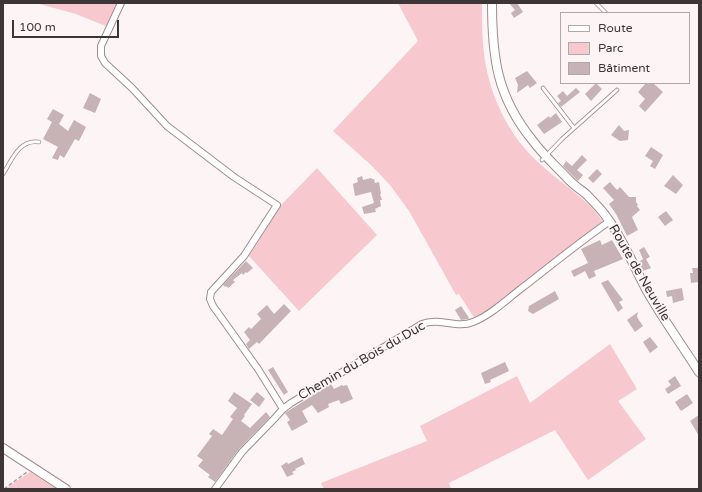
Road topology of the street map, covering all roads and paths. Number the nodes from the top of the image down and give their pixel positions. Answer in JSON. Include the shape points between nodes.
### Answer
{"nodes":[{"id":1,"x":121,"y":3,"type":"edge"},
{"id":2,"x":486,"y":3,"type":"edge"},
{"id":3,"x":492,"y":3,"type":"edge"},
{"id":4,"x":596,"y":3,"type":"edge"},
{"id":5,"x":605,"y":12,"type":"edge"},
{"id":6,"x":543,"y":88,"type":"dead end"},
{"id":7,"x":617,"y":90,"type":"dead end"},
{"id":8,"x":574,"y":128,"type":"junction"},
{"id":9,"x":39,"y":142,"type":"dead end"},
{"id":10,"x":544,"y":158,"type":"junction"},
{"id":11,"x":3,"y":174,"type":"edge"},
{"id":12,"x":610,"y":221,"type":"junction"},
{"id":13,"x":699,"y":372,"type":"edge"},
{"id":14,"x":283,"y":409,"type":"junction"},
{"id":15,"x":3,"y":448,"type":"edge"},
{"id":16,"x":33,"y":468,"type":"junction"},
{"id":17,"x":4,"y":489,"type":"edge"},
{"id":18,"x":66,"y":489,"type":"edge"},
{"id":19,"x":215,"y":489,"type":"edge"}],
"edges":[{"from":1,"to":14,"type":"street","via":[[101,46],[101,56],[105,63],[167,126],[234,177],[277,205],[244,256],[214,289],[210,299]]},
{"from":2,"to":10,"type":"main road","name":"Route de Neuville","via":[[488,56],[498,94],[514,125],[528,144]]},
{"from":3,"to":10,"type":"main road","name":"Route de Neuville","via":[[493,48],[502,86],[519,123]]},
{"from":4,"to":5,"type":"lane"},
{"from":6,"to":8,"type":"lane"},
{"from":7,"to":8,"type":"lane"},
{"from":8,"to":10,"type":"lane"},
{"from":9,"to":11,"type":"lane","via":[[33,141],[23,145]]},
{"from":10,"to":12,"type":"main road","name":"Route de Neuville","via":[[564,173]]},
{"from":12,"to":13,"type":"main road","name":"Route de Neuville","via":[[648,292]]},
{"from":12,"to":14,"type":"street","name":"Chemin du Bois du Duc","via":[[476,321],[464,325],[434,321],[422,324]]},
{"from":14,"to":19,"type":"street","name":"Chemin du Bois du Duc","via":[[242,452]]},
{"from":15,"to":16,"type":"main road"},
{"from":16,"to":17,"type":"path"},
{"from":16,"to":18,"type":"main road"}]}
